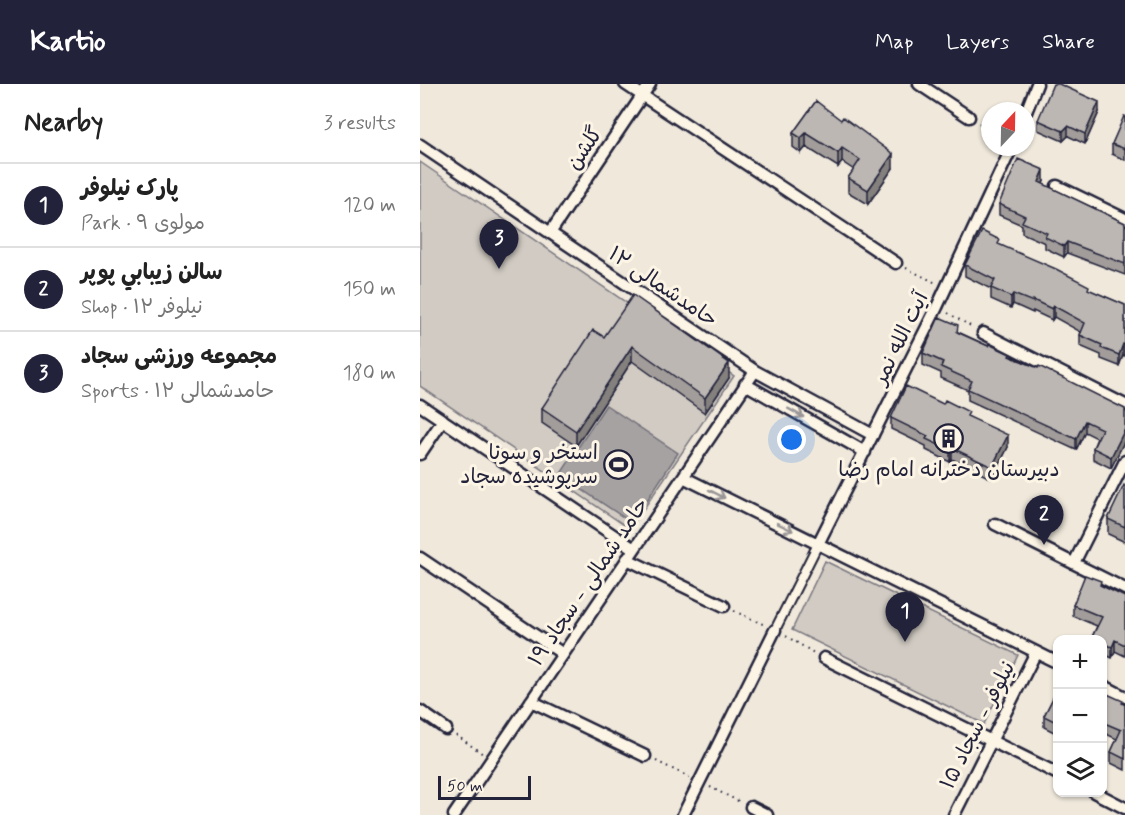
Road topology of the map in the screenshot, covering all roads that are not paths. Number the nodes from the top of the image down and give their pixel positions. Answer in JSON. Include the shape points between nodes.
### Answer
{"nodes":[{"id":1,"x":625,"y":84,"type":"edge"},
{"id":2,"x":650,"y":84,"type":"edge"},
{"id":3,"x":919,"y":84,"type":"edge"},
{"id":4,"x":1037,"y":84,"type":"edge"},
{"id":5,"x":642,"y":96,"type":"junction"},
{"id":6,"x":1030,"y":102,"type":"edge"},
{"id":7,"x":969,"y":117,"type":"dead end"},
{"id":8,"x":420,"y":145,"type":"edge"},
{"id":9,"x":1008,"y":156,"type":"edge"},
{"id":10,"x":1057,"y":186,"type":"dead end"},
{"id":11,"x":1125,"y":219,"type":"edge"},
{"id":12,"x":550,"y":233,"type":"junction"},
{"id":13,"x":896,"y":263,"type":"road end"},
{"id":14,"x":982,"y":333,"type":"road end"},
{"id":15,"x":754,"y":371,"type":"junction"},
{"id":16,"x":745,"y":384,"type":"junction"},
{"id":17,"x":420,"y":405,"type":"edge"},
{"id":18,"x":1125,"y":405,"type":"edge"},
{"id":19,"x":443,"y":420,"type":"junction"},
{"id":20,"x":873,"y":435,"type":"junction"},
{"id":21,"x":865,"y":452,"type":"junction"},
{"id":22,"x":420,"y":454,"type":"edge"},
{"id":23,"x":1125,"y":461,"type":"edge"},
{"id":24,"x":683,"y":477,"type":"junction"},
{"id":25,"x":995,"y":524,"type":"dead end"},
{"id":26,"x":818,"y":544,"type":"junction"},
{"id":27,"x":634,"y":549,"type":"junction"},
{"id":28,"x":420,"y":558,"type":"edge"},
{"id":29,"x":627,"y":559,"type":"junction"},
{"id":30,"x":1074,"y":563,"type":"junction"},
{"id":31,"x":1125,"y":589,"type":"edge"},
{"id":32,"x":724,"y":606,"type":"road end"},
{"id":33,"x":776,"y":630,"type":"joint"},
{"id":34,"x":1036,"y":652,"type":"junction"},
{"id":35,"x":563,"y":654,"type":"junction"},
{"id":36,"x":824,"y":658,"type":"road end"},
{"id":37,"x":1053,"y":660,"type":"edge"},
{"id":38,"x":1107,"y":687,"type":"edge"},
{"id":39,"x":1125,"y":696,"type":"edge"},
{"id":40,"x":531,"y":701,"type":"junction"},
{"id":41,"x":420,"y":711,"type":"edge"},
{"id":42,"x":446,"y":729,"type":"road end"},
{"id":43,"x":991,"y":741,"type":"junction"},
{"id":44,"x":645,"y":756,"type":"dead end"},
{"id":45,"x":1053,"y":772,"type":"edge"},
{"id":46,"x":1104,"y":797,"type":"edge"},
{"id":47,"x":751,"y":807,"type":"dead end"},
{"id":48,"x":1125,"y":808,"type":"edge"},
{"id":49,"x":454,"y":815,"type":"edge"},
{"id":50,"x":683,"y":815,"type":"edge"},
{"id":51,"x":767,"y":815,"type":"edge"},
{"id":52,"x":954,"y":815,"type":"edge"}],
"edges":[{"from":1,"to":5,"type":"street"},
{"from":2,"to":5,"type":"street","name":"گلشن"},
{"from":3,"to":7,"type":"street"},
{"from":4,"to":6,"type":"street"},
{"from":5,"to":12,"type":"street","name":"گلشن"},
{"from":5,"to":13,"type":"street"},
{"from":8,"to":12,"type":"street","name":"حامدشمالی ۱۲"},
{"from":9,"to":20,"type":"street","name":"آیت الله نمر"},
{"from":10,"to":11,"type":"street"},
{"from":12,"to":15,"type":"street","name":"حامدشمالی ۱۲"},
{"from":14,"to":18,"type":"street"},
{"from":15,"to":16,"type":"street","name":"حامد شمالی - سجاد ۱۹"},
{"from":15,"to":20,"type":"street","name":"حامدشمالی ۱۲"},
{"from":16,"to":21,"type":"street","one_way":true},
{"from":16,"to":24,"type":"street","name":"حامد شمالی - سجاد ۱۹"},
{"from":17,"to":19,"type":"street"},
{"from":19,"to":22,"type":"street"},
{"from":19,"to":27,"type":"street"},
{"from":20,"to":21,"type":"street","name":"آیت الله نمر"},
{"from":21,"to":26,"type":"street","name":"آیت الله نمر"},
{"from":23,"to":30,"type":"street"},
{"from":24,"to":26,"type":"street","one_way":true},
{"from":24,"to":27,"type":"street","name":"حامد شمالی - سجاد ۱۹"},
{"from":25,"to":30,"type":"street"},
{"from":26,"to":33,"type":"street"},
{"from":26,"to":34,"type":"street"},
{"from":27,"to":29,"type":"street","name":"حامد شمالی - سجاد ۱۹"},
{"from":28,"to":35,"type":"street"},
{"from":29,"to":32,"type":"street"},
{"from":29,"to":35,"type":"street","name":"حامد شمالی - سجاد ۱۹"},
{"from":30,"to":31,"type":"street"},
{"from":33,"to":50,"type":"street"},
{"from":34,"to":37,"type":"street"},
{"from":34,"to":43,"type":"street","name":"نیلوفر - سجاد ۱۵"},
{"from":35,"to":40,"type":"street","name":"حامد شمالی - سجاد ۱۹"},
{"from":36,"to":43,"type":"street"},
{"from":38,"to":39,"type":"street"},
{"from":40,"to":44,"type":"street"},
{"from":40,"to":49,"type":"street","name":"حامد شمالی - سجاد ۱۹"},
{"from":41,"to":42,"type":"street"},
{"from":43,"to":45,"type":"street"},
{"from":43,"to":52,"type":"street","name":"نیلوفر - سجاد ۱۵"},
{"from":46,"to":48,"type":"street"},
{"from":47,"to":51,"type":"street"}]}
